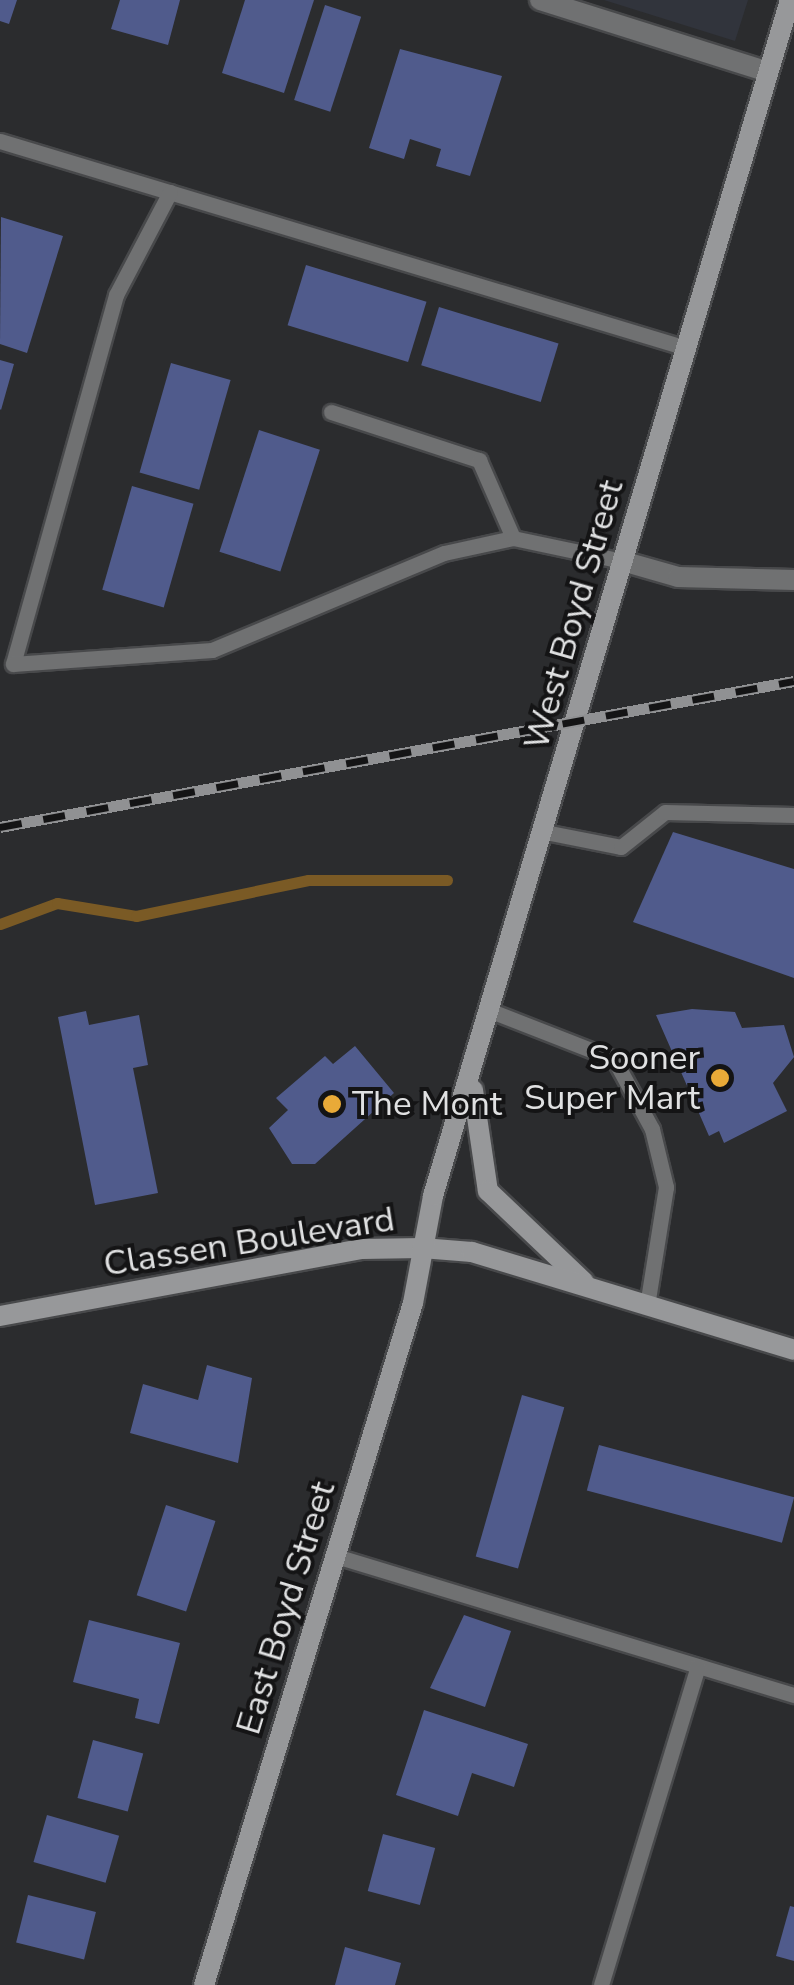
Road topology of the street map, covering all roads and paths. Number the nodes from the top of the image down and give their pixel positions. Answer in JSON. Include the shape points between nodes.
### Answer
{"nodes":[{"id":1,"x":540,"y":0,"type":"edge"},
{"id":2,"x":790,"y":0,"type":"edge"},
{"id":3,"x":768,"y":72,"type":"junction"},
{"id":4,"x":0,"y":140,"type":"edge"},
{"id":5,"x":170,"y":192,"type":"junction"},
{"id":6,"x":683,"y":347,"type":"junction"},
{"id":7,"x":331,"y":412,"type":"dead end"},
{"id":8,"x":513,"y":538,"type":"junction"},
{"id":9,"x":622,"y":561,"type":"junction"},
{"id":10,"x":794,"y":580,"type":"edge"},
{"id":11,"x":794,"y":815,"type":"edge"},
{"id":12,"x":546,"y":832,"type":"junction"},
{"id":13,"x":490,"y":1011,"type":"junction"},
{"id":14,"x":473,"y":1068,"type":"junction"},
{"id":15,"x":422,"y":1248,"type":"junction"},
{"id":16,"x":593,"y":1289,"type":"junction"},
{"id":17,"x":647,"y":1305,"type":"junction"},
{"id":18,"x":0,"y":1316,"type":"edge"},
{"id":19,"x":794,"y":1350,"type":"edge"},
{"id":20,"x":336,"y":1556,"type":"junction"},
{"id":21,"x":698,"y":1666,"type":"junction"},
{"id":22,"x":794,"y":1695,"type":"edge"},
{"id":23,"x":204,"y":1985,"type":"edge"},
{"id":24,"x":601,"y":1985,"type":"edge"}],
"edges":[{"from":1,"to":3,"type":"street"},
{"from":2,"to":3,"type":"street","name":"West Boyd Street"},
{"from":3,"to":6,"type":"street","name":"West Boyd Street"},
{"from":4,"to":5,"type":"lane"},
{"from":5,"to":6,"type":"lane"},
{"from":5,"to":8,"type":"lane","via":[[116,295],[14,664],[212,650],[444,553]]},
{"from":6,"to":9,"type":"street","name":"West Boyd Street"},
{"from":7,"to":8,"type":"lane","via":[[479,460]]},
{"from":8,"to":9,"type":"lane"},
{"from":9,"to":10,"type":"street","via":[[678,577]]},
{"from":9,"to":12,"type":"street","name":"West Boyd Street"},
{"from":11,"to":12,"type":"lane","via":[[665,812],[621,847]]},
{"from":12,"to":13,"type":"street","name":"West Boyd Street"},
{"from":13,"to":14,"type":"street","name":"West Boyd Street"},
{"from":13,"to":17,"type":"lane","via":[[614,1059],[652,1129],[666,1187]]},
{"from":14,"to":15,"type":"street","name":"West Boyd Street"},
{"from":14,"to":16,"type":"street","via":[[488,1191]]},
{"from":15,"to":16,"type":"street","name":"Classen Boulevard","via":[[472,1252]]},
{"from":15,"to":18,"type":"street","name":"Classen Boulevard","via":[[362,1249]]},
{"from":15,"to":20,"type":"street","name":"East Boyd Street"},
{"from":16,"to":17,"type":"street","name":"Classen Boulevard"},
{"from":17,"to":19,"type":"street","name":"Classen Boulevard"},
{"from":20,"to":21,"type":"lane"},
{"from":20,"to":23,"type":"street","name":"East Boyd Street"},
{"from":21,"to":22,"type":"lane"},
{"from":21,"to":24,"type":"lane"}]}
